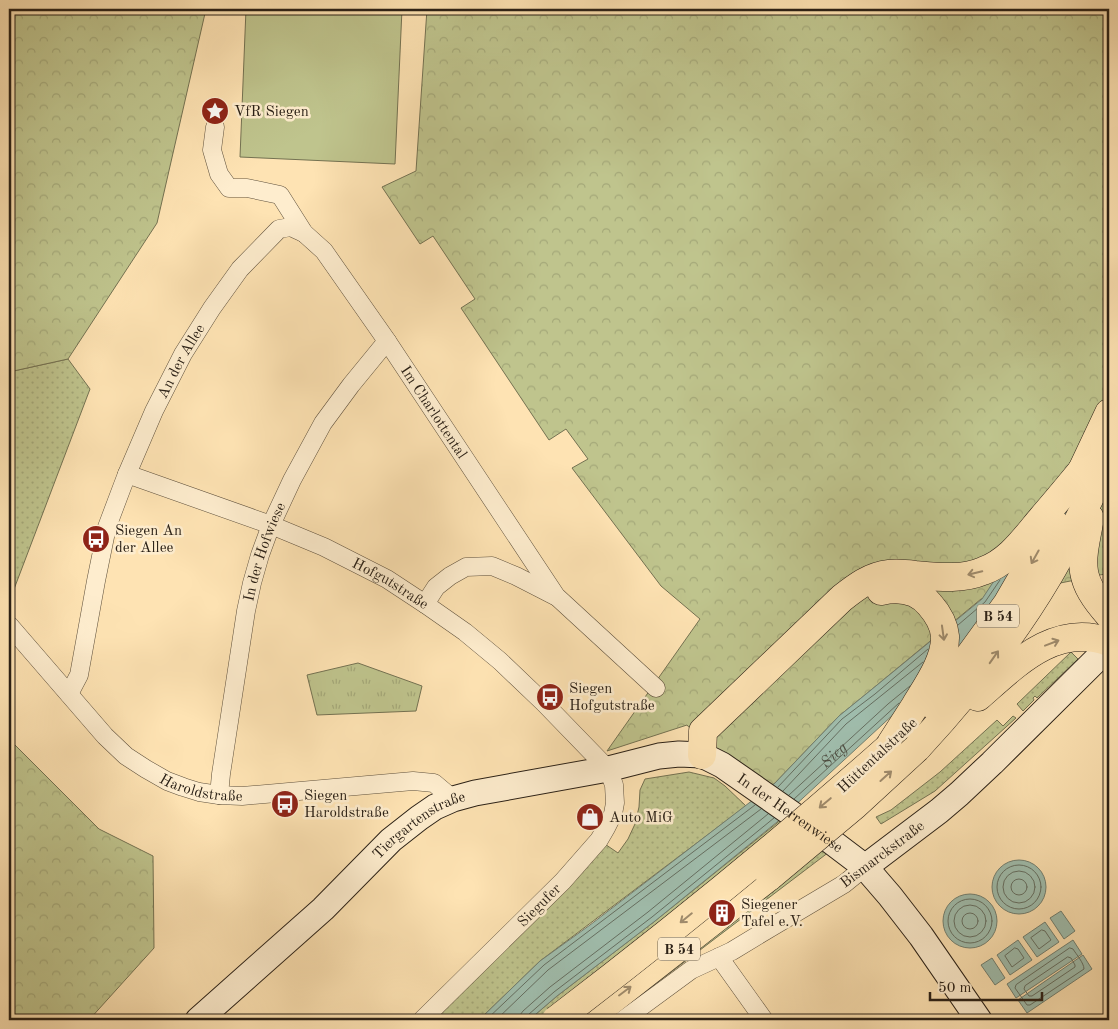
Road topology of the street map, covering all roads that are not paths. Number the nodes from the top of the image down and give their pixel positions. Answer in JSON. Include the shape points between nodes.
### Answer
{"nodes":[{"id":1,"x":215,"y":127,"type":"dead end"},
{"id":2,"x":304,"y":233,"type":"junction"},
{"id":3,"x":387,"y":341,"type":"junction"},
{"id":4,"x":1109,"y":413,"type":"edge"},
{"id":5,"x":1109,"y":458,"type":"edge"},
{"id":6,"x":127,"y":474,"type":"junction"},
{"id":7,"x":1090,"y":476,"type":"junction"},
{"id":8,"x":271,"y":525,"type":"junction"},
{"id":9,"x":924,"y":585,"type":"junction"},
{"id":10,"x":556,"y":596,"type":"junction"},
{"id":11,"x":425,"y":604,"type":"junction"},
{"id":12,"x":1109,"y":615,"type":"edge"},
{"id":13,"x":9,"y":625,"type":"edge"},
{"id":14,"x":1109,"y":642,"type":"edge"},
{"id":15,"x":1109,"y":647,"type":"edge"},
{"id":16,"x":656,"y":688,"type":"dead end"},
{"id":17,"x":69,"y":694,"type":"junction"},
{"id":18,"x":888,"y":748,"type":"junction"},
{"id":19,"x":917,"y":748,"type":"junction"},
{"id":20,"x":702,"y":755,"type":"junction"},
{"id":21,"x":608,"y":769,"type":"junction"},
{"id":22,"x":219,"y":795,"type":"junction"},
{"id":23,"x":453,"y":798,"type":"junction"},
{"id":24,"x":865,"y":868,"type":"junction"},
{"id":25,"x":719,"y":957,"type":"junction"},
{"id":26,"x":198,"y":1020,"type":"edge"},
{"id":27,"x":422,"y":1020,"type":"edge"},
{"id":28,"x":556,"y":1020,"type":"edge"},
{"id":29,"x":586,"y":1020,"type":"edge"},
{"id":30,"x":623,"y":1020,"type":"edge"},
{"id":31,"x":764,"y":1020,"type":"edge"},
{"id":32,"x":979,"y":1020,"type":"edge"}],
"edges":[{"from":1,"to":2,"type":"street","via":[[212,150],[219,174],[229,188],[280,195]]},
{"from":2,"to":3,"type":"street","name":"Im Charlottental","via":[[324,251]]},
{"from":2,"to":6,"type":"street","name":"An der Allee","via":[[291,227],[279,229],[240,269],[183,354]]},
{"from":3,"to":8,"type":"street","name":"In der Hofwiese","via":[[323,423]]},
{"from":3,"to":10,"type":"street","name":"Im Charlottental"},
{"from":4,"to":7,"type":"highway","name":"Hüttentalstraße","number":"B 54"},
{"from":5,"to":7,"type":"highway","name":"Hüttentalstraße","number":"B 54"},
{"from":6,"to":8,"type":"street","name":"Hofgutstraße"},
{"from":6,"to":17,"type":"street","name":"An der Allee","via":[[107,527],[79,675]]},
{"from":7,"to":9,"type":"highway","one_way":true,"via":[[995,566],[972,575],[948,577]]},
{"from":7,"to":12,"type":"highway","via":[[1083,568],[1090,592]]},
{"from":7,"to":18,"type":"highway","name":"Hüttentalstraße","number":"B 54","one_way":true,"via":[[1039,550],[1007,604],[967,659],[924,712]]},
{"from":19,"to":7,"type":"highway","name":"Hüttentalstraße","number":"B 54","one_way":true,"via":[[984,672],[1053,568],[1073,531]]},
{"from":8,"to":11,"type":"street","name":"Hofgutstraße","via":[[349,558]]},
{"from":8,"to":22,"type":"street","name":"In der Hofwiese","via":[[246,611]]},
{"from":9,"to":18,"type":"highway","one_way":true,"via":[[928,602],[942,623],[944,644],[932,678]]},
{"from":9,"to":20,"type":"highway","via":[[890,573],[855,587],[703,731]]},
{"from":10,"to":11,"type":"street","name":"Im Charlottental","via":[[492,566],[466,567],[436,587]]},
{"from":10,"to":16,"type":"street","name":"Im Charlottental"},
{"from":11,"to":21,"type":"street","name":"Hofgutstraße","via":[[500,661]]},
{"from":13,"to":17,"type":"street","name":"Haroldstraße"},
{"from":19,"to":14,"type":"highway","one_way":true,"via":[[1037,650],[1075,637]]},
{"from":15,"to":24,"type":"street","name":"Bismarckstraße","via":[[959,794]]},
{"from":17,"to":22,"type":"street","name":"Haroldstraße","via":[[105,736],[139,765],[167,781]]},
{"from":18,"to":28,"type":"highway","name":"Hüttentalstraße","number":"B 54","one_way":true,"bridge":true,"via":[[783,839]]},
{"from":29,"to":19,"type":"highway","name":"Hüttentalstraße","number":"B 54","one_way":true,"bridge":true,"via":[[770,876]]},
{"from":20,"to":21,"type":"street","name":"Tiergartenstraße","via":[[659,756]]},
{"from":20,"to":24,"type":"street","name":"In der Herrenwiese","bridge":true,"via":[[722,765]]},
{"from":21,"to":23,"type":"street","name":"Tiergartenstraße"},
{"from":21,"to":27,"type":"street","name":"Siegufer","via":[[615,803],[613,814],[599,840]]},
{"from":22,"to":23,"type":"street","name":"Haroldstraße","via":[[242,796],[413,781],[434,782]]},
{"from":23,"to":26,"type":"street","name":"Tiergartenstraße","via":[[418,818],[392,840],[323,909]]},
{"from":24,"to":25,"type":"street","name":"Bismarckstraße","via":[[844,884]]},
{"from":24,"to":32,"type":"street","name":"In der Herrenwiese","via":[[921,936]]},
{"from":25,"to":30,"type":"street","name":"Bismarckstraße","via":[[691,970]]},
{"from":25,"to":31,"type":"street"}]}
